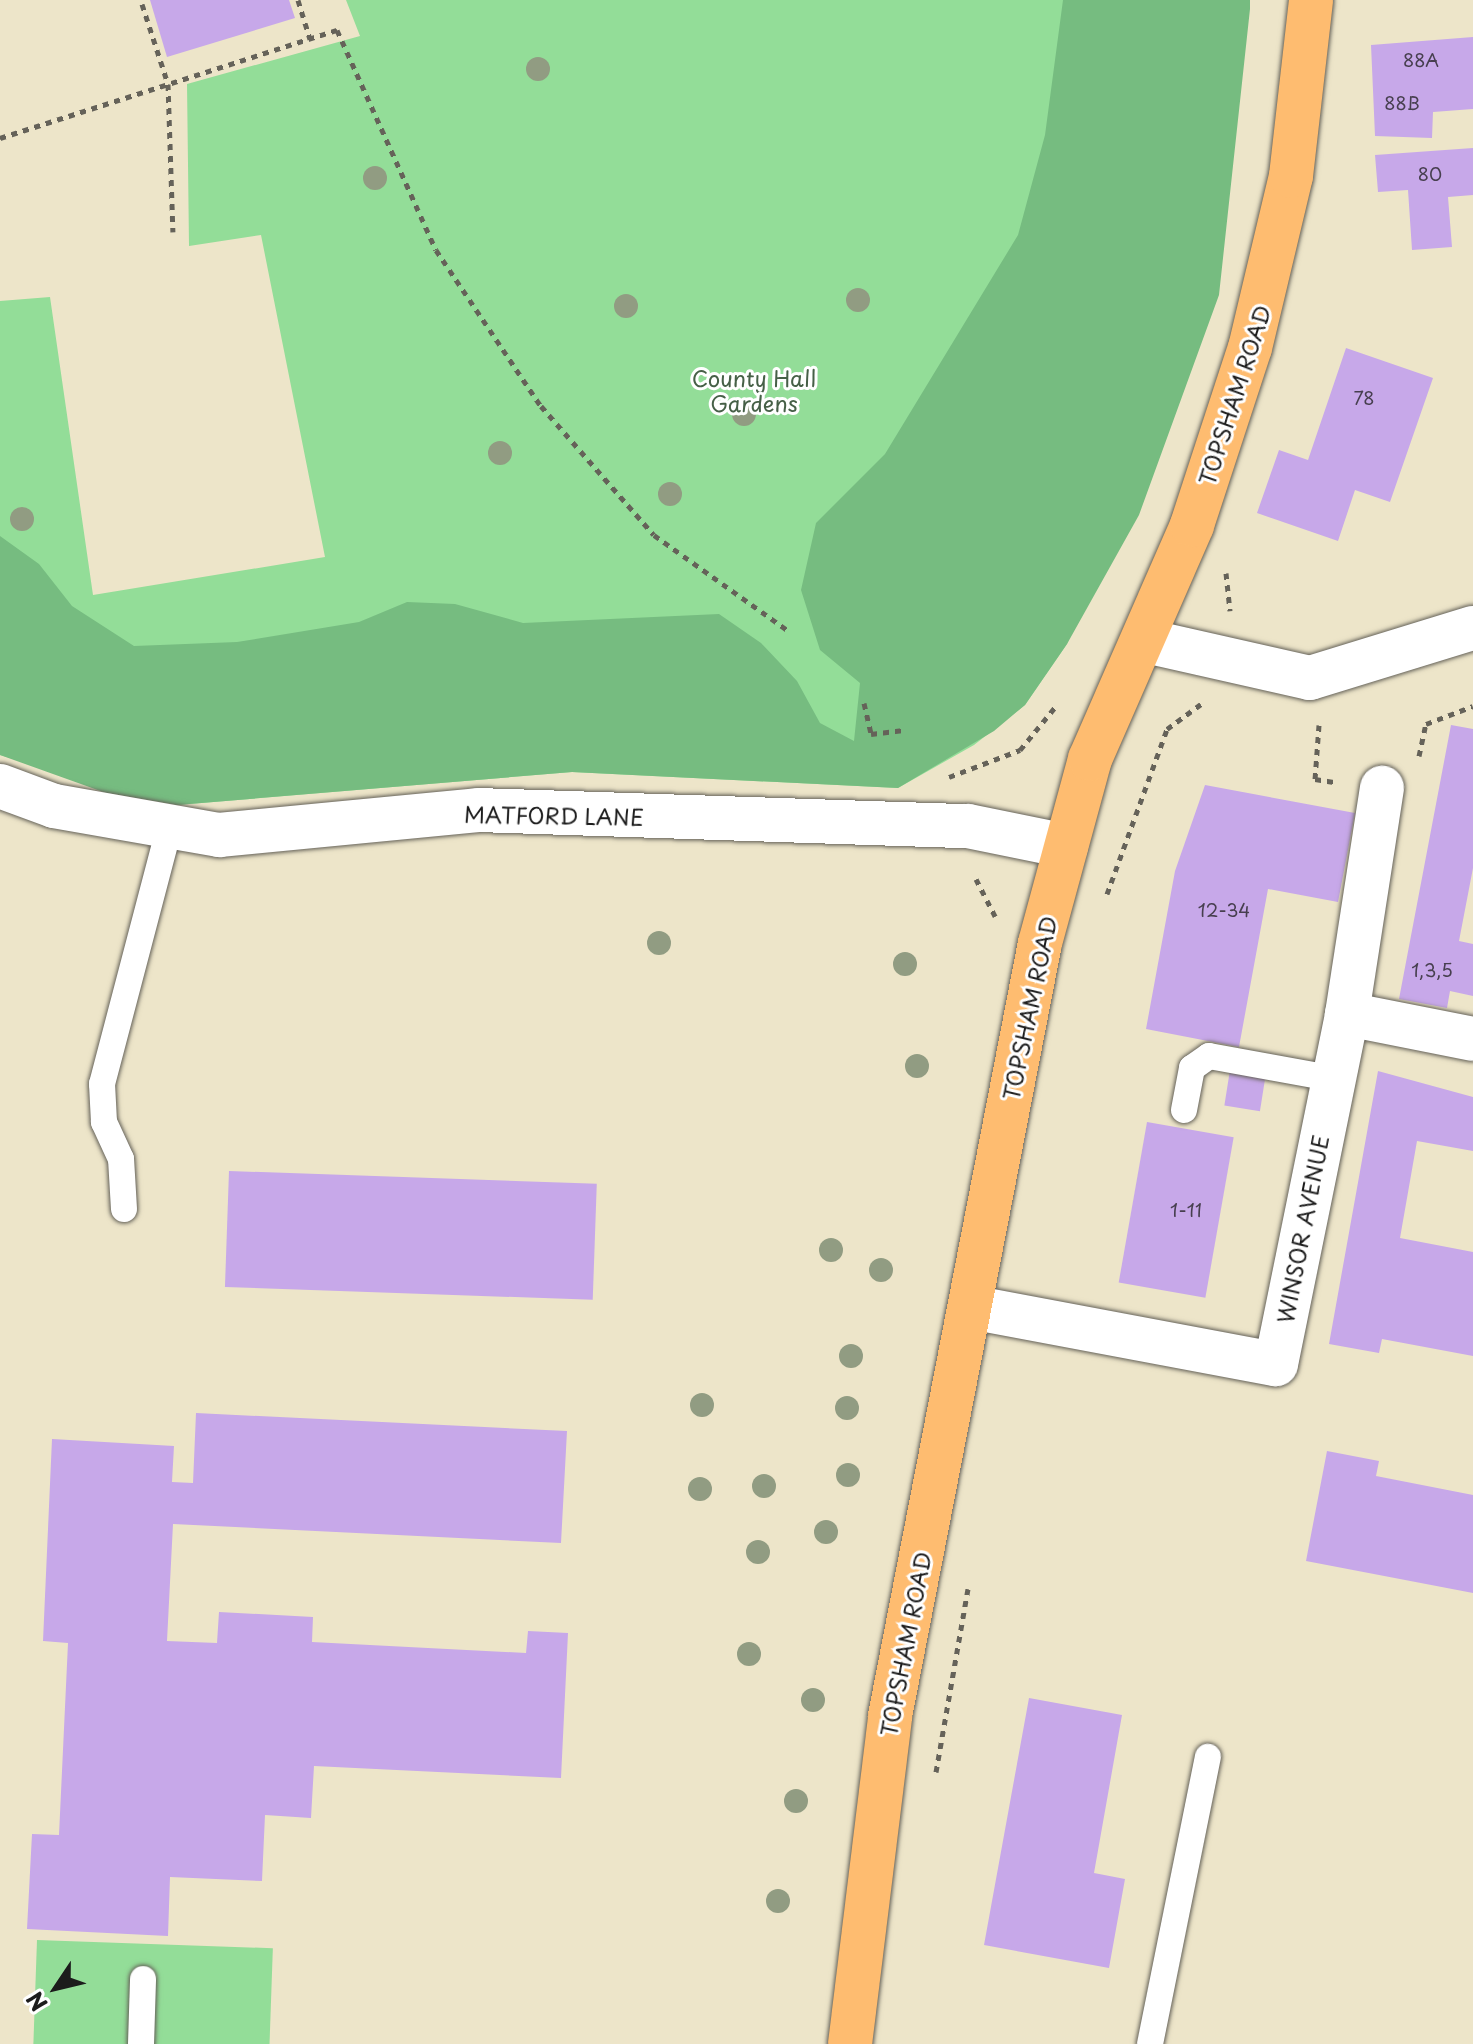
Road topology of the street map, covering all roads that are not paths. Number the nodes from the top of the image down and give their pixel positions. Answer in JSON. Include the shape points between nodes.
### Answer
{"nodes":[{"id":1,"x":1311,"y":0,"type":"edge"},
{"id":2,"x":1473,"y":628,"type":"edge"},
{"id":3,"x":1146,"y":641,"type":"junction"},
{"id":4,"x":0,"y":786,"type":"edge"},
{"id":5,"x":1382,"y":788,"type":"dead end"},
{"id":6,"x":169,"y":828,"type":"junction"},
{"id":7,"x":1066,"y":846,"type":"junction"},
{"id":8,"x":1347,"y":1014,"type":"junction"},
{"id":9,"x":1473,"y":1039,"type":"edge"},
{"id":10,"x":1330,"y":1078,"type":"junction"},
{"id":11,"x":1184,"y":1110,"type":"dead end"},
{"id":12,"x":124,"y":1209,"type":"dead end"},
{"id":13,"x":970,"y":1307,"type":"junction"},
{"id":14,"x":1208,"y":1757,"type":"dead end"},
{"id":15,"x":143,"y":1979,"type":"dead end"},
{"id":16,"x":141,"y":2044,"type":"edge"},
{"id":17,"x":850,"y":2044,"type":"edge"},
{"id":18,"x":1150,"y":2044,"type":"edge"}],
"edges":[{"from":1,"to":3,"type":"main road","name":"TOPSHAM ROAD","via":[[1274,265],[1208,479]]},
{"from":2,"to":3,"type":"street","via":[[1310,678]]},
{"from":3,"to":7,"type":"main road","name":"TOPSHAM ROAD","via":[[1090,759]]},
{"from":4,"to":6,"type":"street","name":"MATFORD LANE","via":[[54,806]]},
{"from":5,"to":8,"type":"street","name":"WINSOR AVENUE"},
{"from":6,"to":7,"type":"street","name":"MATFORD LANE","via":[[219,835],[478,810],[968,826]]},
{"from":6,"to":12,"type":"lane","via":[[146,929],[111,1030],[102,1084],[104,1122],[121,1159]]},
{"from":7,"to":13,"type":"main road","name":"TOPSHAM ROAD"},
{"from":8,"to":9,"type":"street"},
{"from":8,"to":10,"type":"street","name":"WINSOR AVENUE"},
{"from":10,"to":11,"type":"lane","via":[[1209,1056],[1192,1068]]},
{"from":10,"to":13,"type":"street","name":"WINSOR AVENUE","via":[[1276,1364]]},
{"from":13,"to":17,"type":"main road","name":"TOPSHAM ROAD","via":[[870,1839]]},
{"from":14,"to":18,"type":"lane"},
{"from":15,"to":16,"type":"lane"}]}
